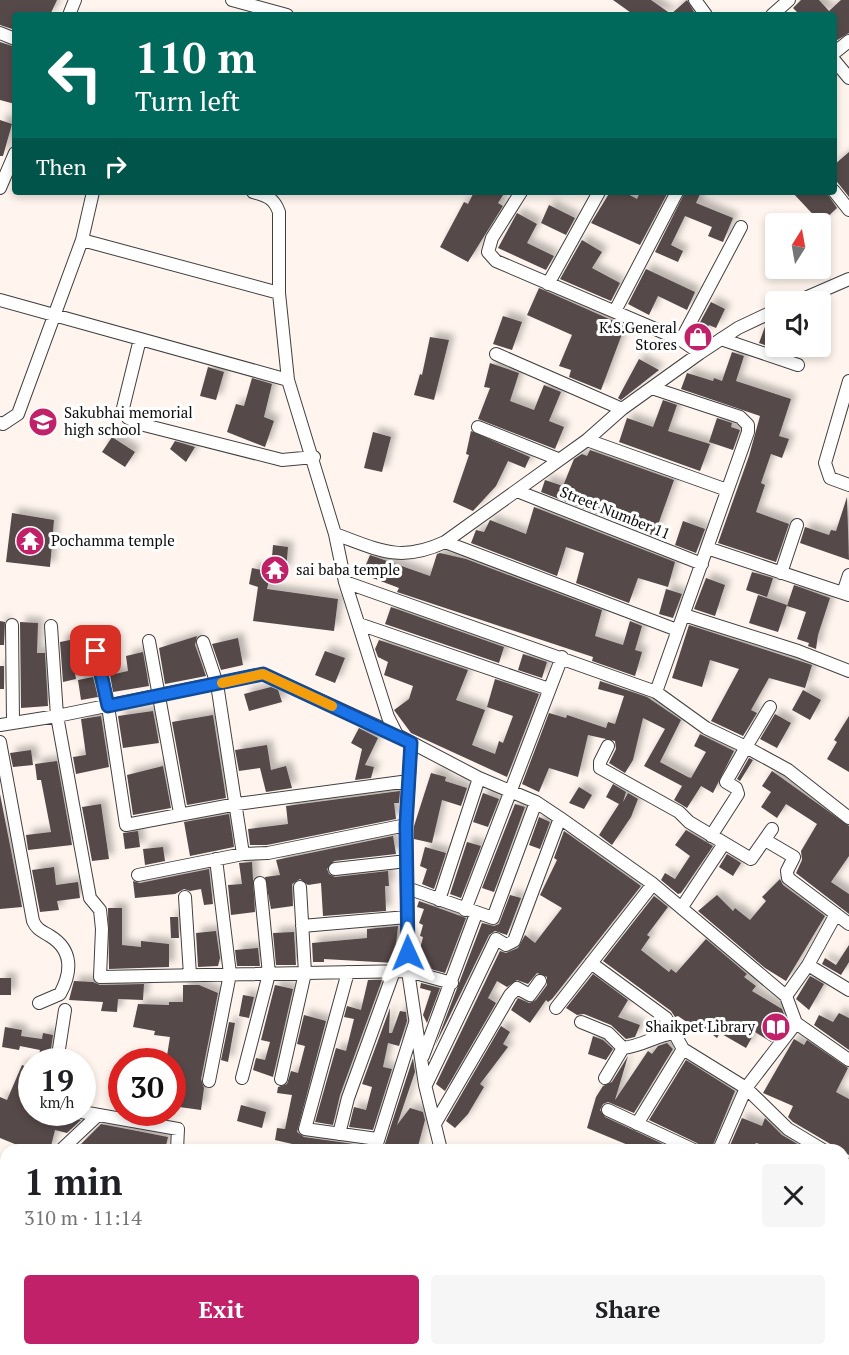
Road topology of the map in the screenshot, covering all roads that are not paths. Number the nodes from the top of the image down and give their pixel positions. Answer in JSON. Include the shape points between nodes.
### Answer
{"nodes":[{"id":1,"x":232,"y":0,"type":"edge"},
{"id":2,"x":786,"y":1,"type":"edge"},
{"id":3,"x":250,"y":10,"type":"edge"},
{"id":4,"x":775,"y":12,"type":"edge"},
{"id":5,"x":849,"y":41,"type":"edge"},
{"id":6,"x":837,"y":51,"type":"edge"},
{"id":7,"x":837,"y":64,"type":"edge"},
{"id":8,"x":849,"y":78,"type":"edge"},
{"id":9,"x":12,"y":160,"type":"edge"},
{"id":10,"x":0,"y":188,"type":"edge"},
{"id":11,"x":92,"y":195,"type":"edge"},
{"id":12,"x":265,"y":195,"type":"edge"},
{"id":13,"x":519,"y":195,"type":"edge"},
{"id":14,"x":597,"y":195,"type":"edge"},
{"id":15,"x":675,"y":195,"type":"edge"},
{"id":16,"x":837,"y":195,"type":"edge"},
{"id":17,"x":849,"y":210,"type":"edge"},
{"id":18,"x":741,"y":227,"type":"dead end"},
{"id":19,"x":82,"y":240,"type":"junction"},
{"id":20,"x":849,"y":279,"type":"edge"},
{"id":21,"x":548,"y":284,"type":"junction"},
{"id":22,"x":821,"y":291,"type":"edge"},
{"id":23,"x":279,"y":293,"type":"junction"},
{"id":24,"x":0,"y":300,"type":"edge"},
{"id":25,"x":615,"y":311,"type":"junction"},
{"id":26,"x":765,"y":316,"type":"edge"},
{"id":27,"x":54,"y":317,"type":"junction"},
{"id":28,"x":140,"y":339,"type":"junction"},
{"id":29,"x":721,"y":339,"type":"junction"},
{"id":30,"x":681,"y":340,"type":"junction"},
{"id":31,"x":700,"y":353,"type":"junction"},
{"id":32,"x":496,"y":354,"type":"dead end"},
{"id":33,"x":798,"y":366,"type":"dead end"},
{"id":34,"x":288,"y":380,"type":"junction"},
{"id":35,"x":849,"y":381,"type":"edge"},
{"id":36,"x":652,"y":388,"type":"junction"},
{"id":37,"x":622,"y":409,"type":"junction"},
{"id":38,"x":0,"y":423,"type":"edge"},
{"id":39,"x":478,"y":427,"type":"dead end"},
{"id":40,"x":587,"y":440,"type":"junction"},
{"id":41,"x":314,"y":457,"type":"junction"},
{"id":42,"x":558,"y":459,"type":"junction"},
{"id":43,"x":849,"y":485,"type":"edge"},
{"id":44,"x":727,"y":490,"type":"junction"},
{"id":45,"x":517,"y":491,"type":"junction"},
{"id":46,"x":797,"y":525,"type":"dead end"},
{"id":47,"x":335,"y":534,"type":"junction"},
{"id":48,"x":445,"y":542,"type":"junction"},
{"id":49,"x":707,"y":548,"type":"junction"},
{"id":50,"x":702,"y":564,"type":"junction"},
{"id":51,"x":781,"y":573,"type":"junction"},
{"id":52,"x":849,"y":575,"type":"edge"},
{"id":53,"x":345,"y":582,"type":"junction"},
{"id":54,"x":846,"y":594,"type":"edge"},
{"id":55,"x":684,"y":615,"type":"junction"},
{"id":56,"x":359,"y":624,"type":"junction"},
{"id":57,"x":12,"y":625,"type":"dead end"},
{"id":58,"x":51,"y":626,"type":"dead end"},
{"id":59,"x":677,"y":630,"type":"junction"},
{"id":60,"x":149,"y":641,"type":"dead end"},
{"id":61,"x":203,"y":642,"type":"dead end"},
{"id":62,"x":96,"y":651,"type":"dead end"},
{"id":63,"x":562,"y":657,"type":"junction"},
{"id":64,"x":849,"y":671,"type":"edge"},
{"id":65,"x":217,"y":684,"type":"junction"},
{"id":66,"x":549,"y":689,"type":"junction"},
{"id":67,"x":656,"y":692,"type":"junction"},
{"id":68,"x":159,"y":696,"type":"junction"},
{"id":69,"x":108,"y":706,"type":"junction"},
{"id":70,"x":770,"y":708,"type":"dead end"},
{"id":71,"x":57,"y":716,"type":"junction"},
{"id":72,"x":13,"y":722,"type":"junction"},
{"id":73,"x":0,"y":725,"type":"edge"},
{"id":74,"x":397,"y":735,"type":"junction"},
{"id":75,"x":0,"y":742,"type":"edge"},
{"id":76,"x":411,"y":743,"type":"junction"},
{"id":77,"x":608,"y":746,"type":"dead end"},
{"id":78,"x":746,"y":747,"type":"junction"},
{"id":79,"x":479,"y":777,"type":"junction"},
{"id":80,"x":409,"y":781,"type":"junction"},
{"id":81,"x":510,"y":789,"type":"junction"},
{"id":82,"x":536,"y":802,"type":"junction"},
{"id":83,"x":237,"y":804,"type":"junction"},
{"id":84,"x":180,"y":813,"type":"junction"},
{"id":85,"x":560,"y":818,"type":"junction"},
{"id":86,"x":849,"y":818,"type":"edge"},
{"id":87,"x":406,"y":825,"type":"junction"},
{"id":88,"x":711,"y":836,"type":"junction"},
{"id":89,"x":723,"y":845,"type":"junction"},
{"id":90,"x":243,"y":854,"type":"junction"},
{"id":91,"x":216,"y":859,"type":"junction"},
{"id":92,"x":407,"y":861,"type":"junction"},
{"id":93,"x":335,"y":869,"type":"dead end"},
{"id":94,"x":138,"y":874,"type":"dead end"},
{"id":95,"x":260,"y":883,"type":"dead end"},
{"id":96,"x":654,"y":884,"type":"junction"},
{"id":97,"x":300,"y":887,"type":"dead end"},
{"id":98,"x":408,"y":888,"type":"junction"},
{"id":99,"x":185,"y":897,"type":"dead end"},
{"id":100,"x":439,"y":900,"type":"junction"},
{"id":101,"x":682,"y":907,"type":"junction"},
{"id":102,"x":470,"y":912,"type":"junction"},
{"id":103,"x":836,"y":914,"type":"junction"},
{"id":104,"x":407,"y":917,"type":"junction"},
{"id":105,"x":849,"y":924,"type":"edge"},
{"id":106,"x":302,"y":926,"type":"junction"},
{"id":107,"x":591,"y":963,"type":"junction"},
{"id":108,"x":808,"y":965,"type":"junction"},
{"id":109,"x":394,"y":971,"type":"junction"},
{"id":110,"x":408,"y":971,"type":"junction"},
{"id":111,"x":348,"y":972,"type":"junction"},
{"id":112,"x":305,"y":973,"type":"junction"},
{"id":113,"x":230,"y":974,"type":"junction"},
{"id":114,"x":269,"y":974,"type":"junction"},
{"id":115,"x":190,"y":975,"type":"junction"},
{"id":116,"x":540,"y":981,"type":"dead end"},
{"id":117,"x":452,"y":983,"type":"junction"},
{"id":118,"x":849,"y":990,"type":"edge"},
{"id":119,"x":786,"y":996,"type":"junction"},
{"id":120,"x":39,"y":1004,"type":"dead end"},
{"id":121,"x":556,"y":1008,"type":"dead end"},
{"id":122,"x":65,"y":1010,"type":"dead end"},
{"id":123,"x":416,"y":1019,"type":"junction"},
{"id":124,"x":581,"y":1022,"type":"dead end"},
{"id":125,"x":796,"y":1023,"type":"junction"},
{"id":126,"x":673,"y":1033,"type":"junction"},
{"id":127,"x":59,"y":1048,"type":"edge"},
{"id":128,"x":623,"y":1048,"type":"junction"},
{"id":129,"x":683,"y":1049,"type":"junction"},
{"id":130,"x":423,"y":1058,"type":"junction"},
{"id":131,"x":849,"y":1060,"type":"edge"},
{"id":132,"x":242,"y":1078,"type":"dead end"},
{"id":133,"x":605,"y":1078,"type":"dead end"},
{"id":134,"x":281,"y":1079,"type":"dead end"},
{"id":135,"x":209,"y":1081,"type":"dead end"},
{"id":136,"x":425,"y":1085,"type":"junction"},
{"id":137,"x":746,"y":1088,"type":"junction"},
{"id":138,"x":608,"y":1110,"type":"dead end"},
{"id":139,"x":97,"y":1116,"type":"joint"},
{"id":140,"x":436,"y":1122,"type":"junction"},
{"id":141,"x":637,"y":1124,"type":"junction"},
{"id":142,"x":339,"y":1134,"type":"junction"},
{"id":143,"x":67,"y":1144,"type":"edge"},
{"id":144,"x":177,"y":1144,"type":"edge"},
{"id":145,"x":373,"y":1144,"type":"edge"},
{"id":146,"x":376,"y":1144,"type":"edge"},
{"id":147,"x":440,"y":1144,"type":"edge"},
{"id":148,"x":681,"y":1144,"type":"edge"},
{"id":149,"x":722,"y":1144,"type":"edge"},
{"id":150,"x":813,"y":1144,"type":"edge"}],
"edges":[{"from":1,"to":3,"type":"street"},
{"from":2,"to":4,"type":"street"},
{"from":5,"to":6,"type":"street"},
{"from":7,"to":8,"type":"street"},
{"from":9,"to":10,"type":"street"},
{"from":11,"to":19,"type":"street"},
{"from":12,"to":23,"type":"street","via":[[276,202],[279,212]]},
{"from":13,"to":21,"type":"street","via":[[492,238],[488,252],[496,261]]},
{"from":14,"to":21,"type":"street"},
{"from":15,"to":25,"type":"street"},
{"from":16,"to":17,"type":"street"},
{"from":18,"to":30,"type":"street"},
{"from":19,"to":23,"type":"street"},
{"from":19,"to":27,"type":"street"},
{"from":20,"to":22,"type":"street"},
{"from":21,"to":25,"type":"street"},
{"from":23,"to":34,"type":"street"},
{"from":24,"to":27,"type":"street"},
{"from":25,"to":30,"type":"street"},
{"from":26,"to":29,"type":"street"},
{"from":27,"to":28,"type":"street"},
{"from":27,"to":38,"type":"street","via":[[18,414]]},
{"from":28,"to":34,"type":"street"},
{"from":28,"to":41,"type":"street","via":[[123,408],[128,418],[282,460]]},
{"from":29,"to":31,"type":"street"},
{"from":29,"to":33,"type":"street"},
{"from":30,"to":31,"type":"street"},
{"from":31,"to":36,"type":"street"},
{"from":32,"to":37,"type":"street"},
{"from":34,"to":41,"type":"street"},
{"from":35,"to":43,"type":"street","via":[[825,463],[830,478]]},
{"from":36,"to":37,"type":"street"},
{"from":36,"to":44,"type":"street","via":[[745,420],[748,432]]},
{"from":37,"to":40,"type":"street"},
{"from":39,"to":42,"type":"street"},
{"from":40,"to":42,"type":"street"},
{"from":40,"to":44,"type":"street"},
{"from":41,"to":47,"type":"street"},
{"from":42,"to":45,"type":"street"},
{"from":44,"to":49,"type":"street"},
{"from":45,"to":48,"type":"street"},
{"from":45,"to":50,"type":"street","name":"Street Number 11"},
{"from":46,"to":51,"type":"street"},
{"from":47,"to":48,"type":"street","via":[[402,554],[421,553]]},
{"from":47,"to":53,"type":"street"},
{"from":48,"to":59,"type":"street"},
{"from":49,"to":50,"type":"street"},
{"from":49,"to":51,"type":"street"},
{"from":50,"to":55,"type":"street"},
{"from":51,"to":54,"type":"street"},
{"from":52,"to":54,"type":"street"},
{"from":53,"to":56,"type":"street"},
{"from":53,"to":63,"type":"street"},
{"from":55,"to":59,"type":"street"},
{"from":55,"to":64,"type":"street"},
{"from":56,"to":66,"type":"street"},
{"from":56,"to":74,"type":"street"},
{"from":57,"to":72,"type":"street"},
{"from":58,"to":71,"type":"street"},
{"from":59,"to":67,"type":"street"},
{"from":60,"to":68,"type":"street"},
{"from":61,"to":65,"type":"street"},
{"from":62,"to":69,"type":"street"},
{"from":63,"to":66,"type":"street"},
{"from":63,"to":67,"type":"street"},
{"from":65,"to":68,"type":"street"},
{"from":65,"to":74,"type":"street","via":[[263,674]]},
{"from":65,"to":83,"type":"street"},
{"from":66,"to":81,"type":"street"},
{"from":67,"to":78,"type":"street","via":[[706,728]]},
{"from":68,"to":69,"type":"street"},
{"from":68,"to":84,"type":"street"},
{"from":69,"to":71,"type":"street"},
{"from":69,"to":84,"type":"street","via":[[126,825]]},
{"from":70,"to":78,"type":"street"},
{"from":71,"to":72,"type":"street"},
{"from":71,"to":115,"type":"street","via":[[90,898],[100,910],[99,977]]},
{"from":72,"to":73,"type":"street"},
{"from":74,"to":76,"type":"street"},
{"from":75,"to":120,"type":"street","via":[[33,921],[36,928],[64,948],[70,962],[60,994]]},
{"from":76,"to":79,"type":"street"},
{"from":76,"to":80,"type":"street"},
{"from":77,"to":88,"type":"street","via":[[600,768],[679,812]]},
{"from":78,"to":86,"type":"street","via":[[788,770]]},
{"from":78,"to":88,"type":"street","via":[[726,782],[738,794]]},
{"from":79,"to":81,"type":"street"},
{"from":79,"to":100,"type":"street"},
{"from":80,"to":83,"type":"street"},
{"from":80,"to":87,"type":"street"},
{"from":81,"to":82,"type":"street"},
{"from":81,"to":102,"type":"street"},
{"from":82,"to":85,"type":"street"},
{"from":82,"to":102,"type":"street","via":[[494,918]]},
{"from":83,"to":84,"type":"street"},
{"from":83,"to":90,"type":"street"},
{"from":85,"to":96,"type":"street"},
{"from":85,"to":136,"type":"street","via":[[514,941],[506,945],[496,939]]},
{"from":87,"to":90,"type":"street","via":[[268,853]]},
{"from":87,"to":92,"type":"street"},
{"from":88,"to":89,"type":"street"},
{"from":89,"to":101,"type":"street"},
{"from":89,"to":103,"type":"street","via":[[753,859],[768,835],[794,857],[787,876]]},
{"from":90,"to":91,"type":"street"},
{"from":91,"to":94,"type":"street"},
{"from":91,"to":113,"type":"street"},
{"from":92,"to":93,"type":"street"},
{"from":92,"to":98,"type":"street"},
{"from":95,"to":114,"type":"street"},
{"from":96,"to":101,"type":"street"},
{"from":96,"to":107,"type":"street"},
{"from":97,"to":106,"type":"street"},
{"from":98,"to":100,"type":"street"},
{"from":98,"to":104,"type":"street"},
{"from":99,"to":115,"type":"street"},
{"from":100,"to":102,"type":"street"},
{"from":101,"to":119,"type":"street"},
{"from":102,"to":117,"type":"street"},
{"from":103,"to":105,"type":"street"},
{"from":103,"to":108,"type":"street"},
{"from":104,"to":106,"type":"street"},
{"from":104,"to":110,"type":"street"},
{"from":106,"to":112,"type":"street"},
{"from":107,"to":121,"type":"street"},
{"from":107,"to":126,"type":"street","via":[[666,1018]]},
{"from":108,"to":118,"type":"street"},
{"from":108,"to":119,"type":"street"},
{"from":109,"to":110,"type":"street"},
{"from":109,"to":111,"type":"street"},
{"from":109,"to":142,"type":"street"},
{"from":110,"to":117,"type":"street"},
{"from":110,"to":123,"type":"street"},
{"from":111,"to":112,"type":"street"},
{"from":111,"to":142,"type":"street","via":[[305,1129]]},
{"from":112,"to":114,"type":"street"},
{"from":112,"to":134,"type":"street"},
{"from":113,"to":114,"type":"street"},
{"from":113,"to":115,"type":"street"},
{"from":113,"to":135,"type":"street"},
{"from":114,"to":132,"type":"street"},
{"from":116,"to":140,"type":"street","via":[[530,995],[517,988],[510,995]]},
{"from":117,"to":130,"type":"street"},
{"from":119,"to":125,"type":"street"},
{"from":122,"to":127,"type":"street"},
{"from":123,"to":130,"type":"street"},
{"from":123,"to":146,"type":"street"},
{"from":124,"to":128,"type":"street","via":[[608,1033]]},
{"from":125,"to":131,"type":"street"},
{"from":125,"to":137,"type":"street"},
{"from":126,"to":128,"type":"street","via":[[638,1047]]},
{"from":126,"to":129,"type":"street"},
{"from":128,"to":133,"type":"street"},
{"from":129,"to":137,"type":"street"},
{"from":129,"to":141,"type":"street"},
{"from":130,"to":136,"type":"street"},
{"from":136,"to":140,"type":"street"},
{"from":137,"to":149,"type":"street"},
{"from":137,"to":150,"type":"street","via":[[788,1129]]},
{"from":138,"to":141,"type":"street"},
{"from":139,"to":143,"type":"street"},
{"from":139,"to":144,"type":"street","via":[[178,1129]]},
{"from":140,"to":147,"type":"street"},
{"from":141,"to":148,"type":"street"},
{"from":142,"to":145,"type":"street"}]}
